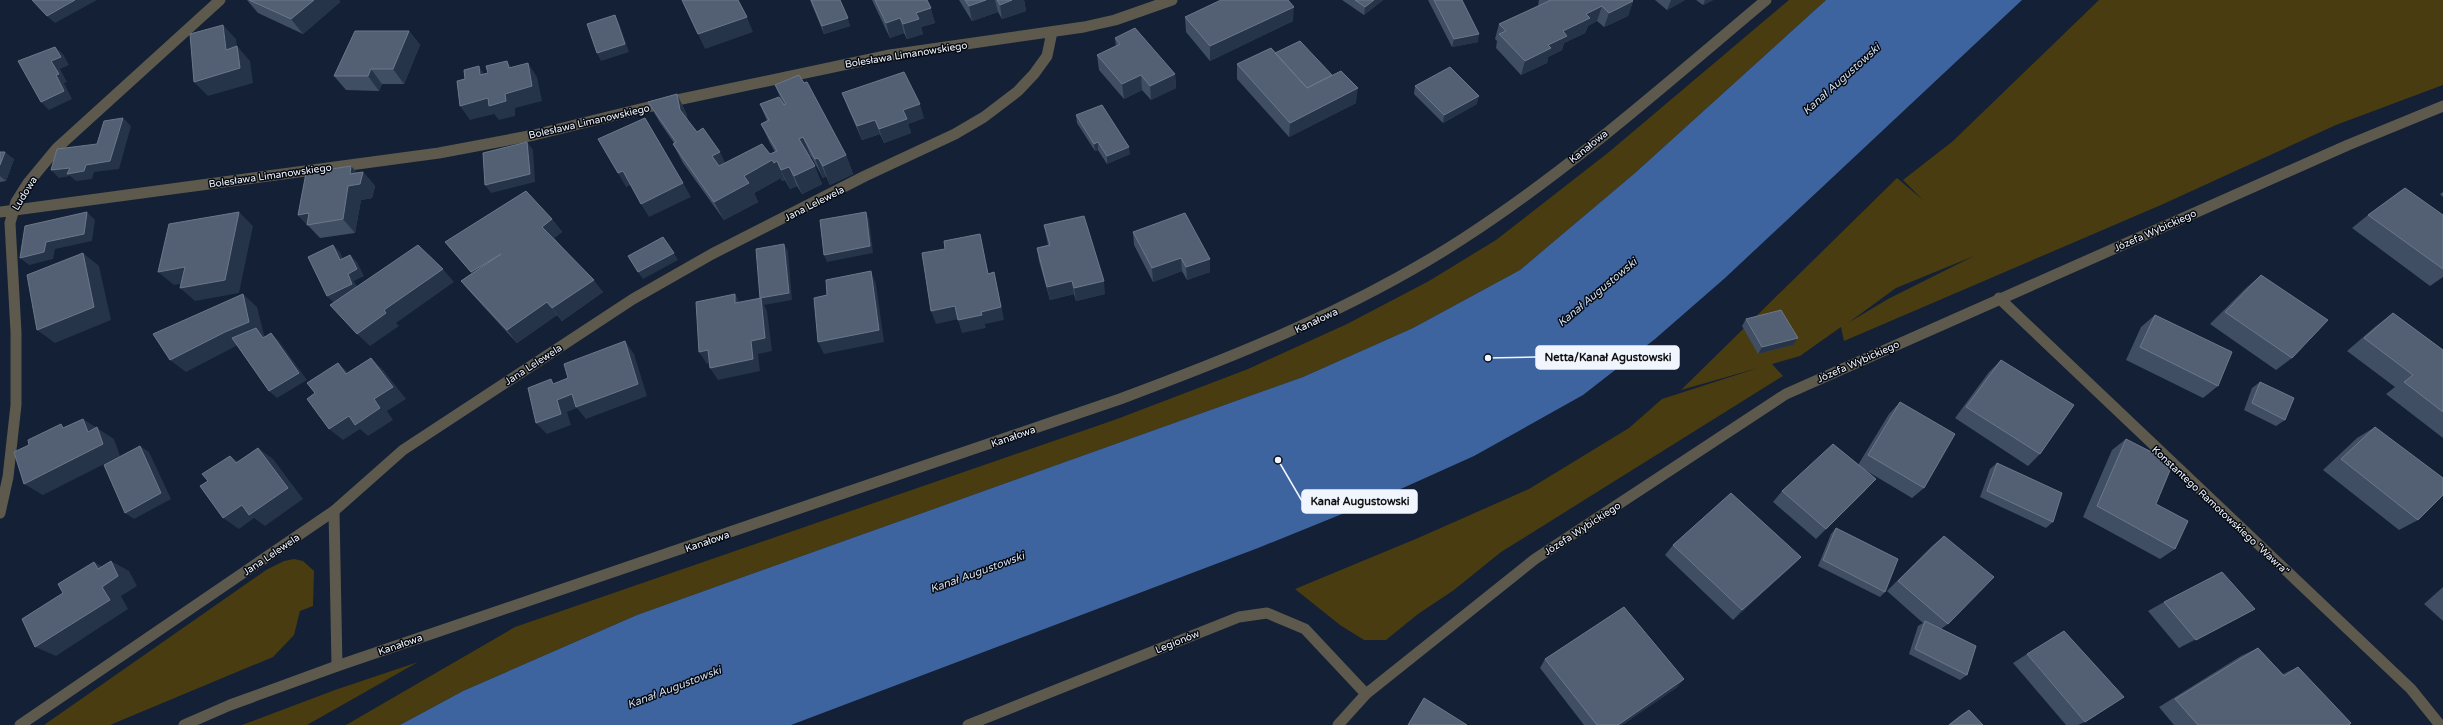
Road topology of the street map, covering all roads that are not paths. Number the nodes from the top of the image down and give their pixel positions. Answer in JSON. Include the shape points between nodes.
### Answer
{"nodes":[{"id":1,"x":220,"y":0,"type":"edge"},
{"id":2,"x":1172,"y":0,"type":"edge"},
{"id":3,"x":1766,"y":0,"type":"edge"},
{"id":4,"x":1052,"y":32,"type":"junction"},
{"id":5,"x":2443,"y":106,"type":"edge"},
{"id":6,"x":12,"y":210,"type":"junction"},
{"id":7,"x":0,"y":212,"type":"edge"},
{"id":8,"x":1999,"y":298,"type":"junction"},
{"id":9,"x":334,"y":511,"type":"junction"},
{"id":10,"x":0,"y":513,"type":"edge"},
{"id":11,"x":337,"y":666,"type":"junction"},
{"id":12,"x":1366,"y":694,"type":"junction"},
{"id":13,"x":20,"y":725,"type":"edge"},
{"id":14,"x":184,"y":725,"type":"edge"},
{"id":15,"x":968,"y":725,"type":"edge"},
{"id":16,"x":1338,"y":725,"type":"edge"},
{"id":17,"x":2440,"y":725,"type":"edge"}],
"edges":[{"from":1,"to":6,"type":"street","name":"Ludowa","via":[[57,148],[32,179]]},
{"from":2,"to":4,"type":"street","name":"Bolesława Limanowskiego","via":[[1115,20]]},
{"from":3,"to":11,"type":"street","name":"Kanałowa","via":[[1591,145],[1515,204],[1418,266],[1336,311],[1241,354],[1111,402]]},
{"from":4,"to":6,"type":"street","name":"Bolesława Limanowskiego","via":[[874,58],[677,100],[534,135],[446,151]]},
{"from":4,"to":9,"type":"street","name":"Jana Lelewela","via":[[1047,56],[1034,74],[1018,91],[984,117],[955,134],[865,176],[712,254],[633,299],[403,450]]},
{"from":5,"to":8,"type":"street","name":"Józefa Wybickiego"},
{"from":6,"to":7,"type":"street","name":"Bolesława Limanowskiego"},
{"from":6,"to":10,"type":"street","name":"Ludowa","via":[[10,223],[16,413],[14,453]]},
{"from":8,"to":12,"type":"street","name":"Józefa Wybickiego","via":[[1786,394],[1535,559]]},
{"from":8,"to":17,"type":"street","name":"Konstantego Ramotowskiego \"Wawra\"","via":[[2411,689]]},
{"from":9,"to":11,"type":"street"},
{"from":9,"to":13,"type":"street","name":"Jana Lelewela"},
{"from":11,"to":14,"type":"street","name":"Kanałowa","via":[[230,705]]},
{"from":12,"to":15,"type":"street","name":"Legionów","via":[[1305,629],[1267,613],[1239,617]]},
{"from":12,"to":16,"type":"street","name":"Józefa Wybickiego"}]}
